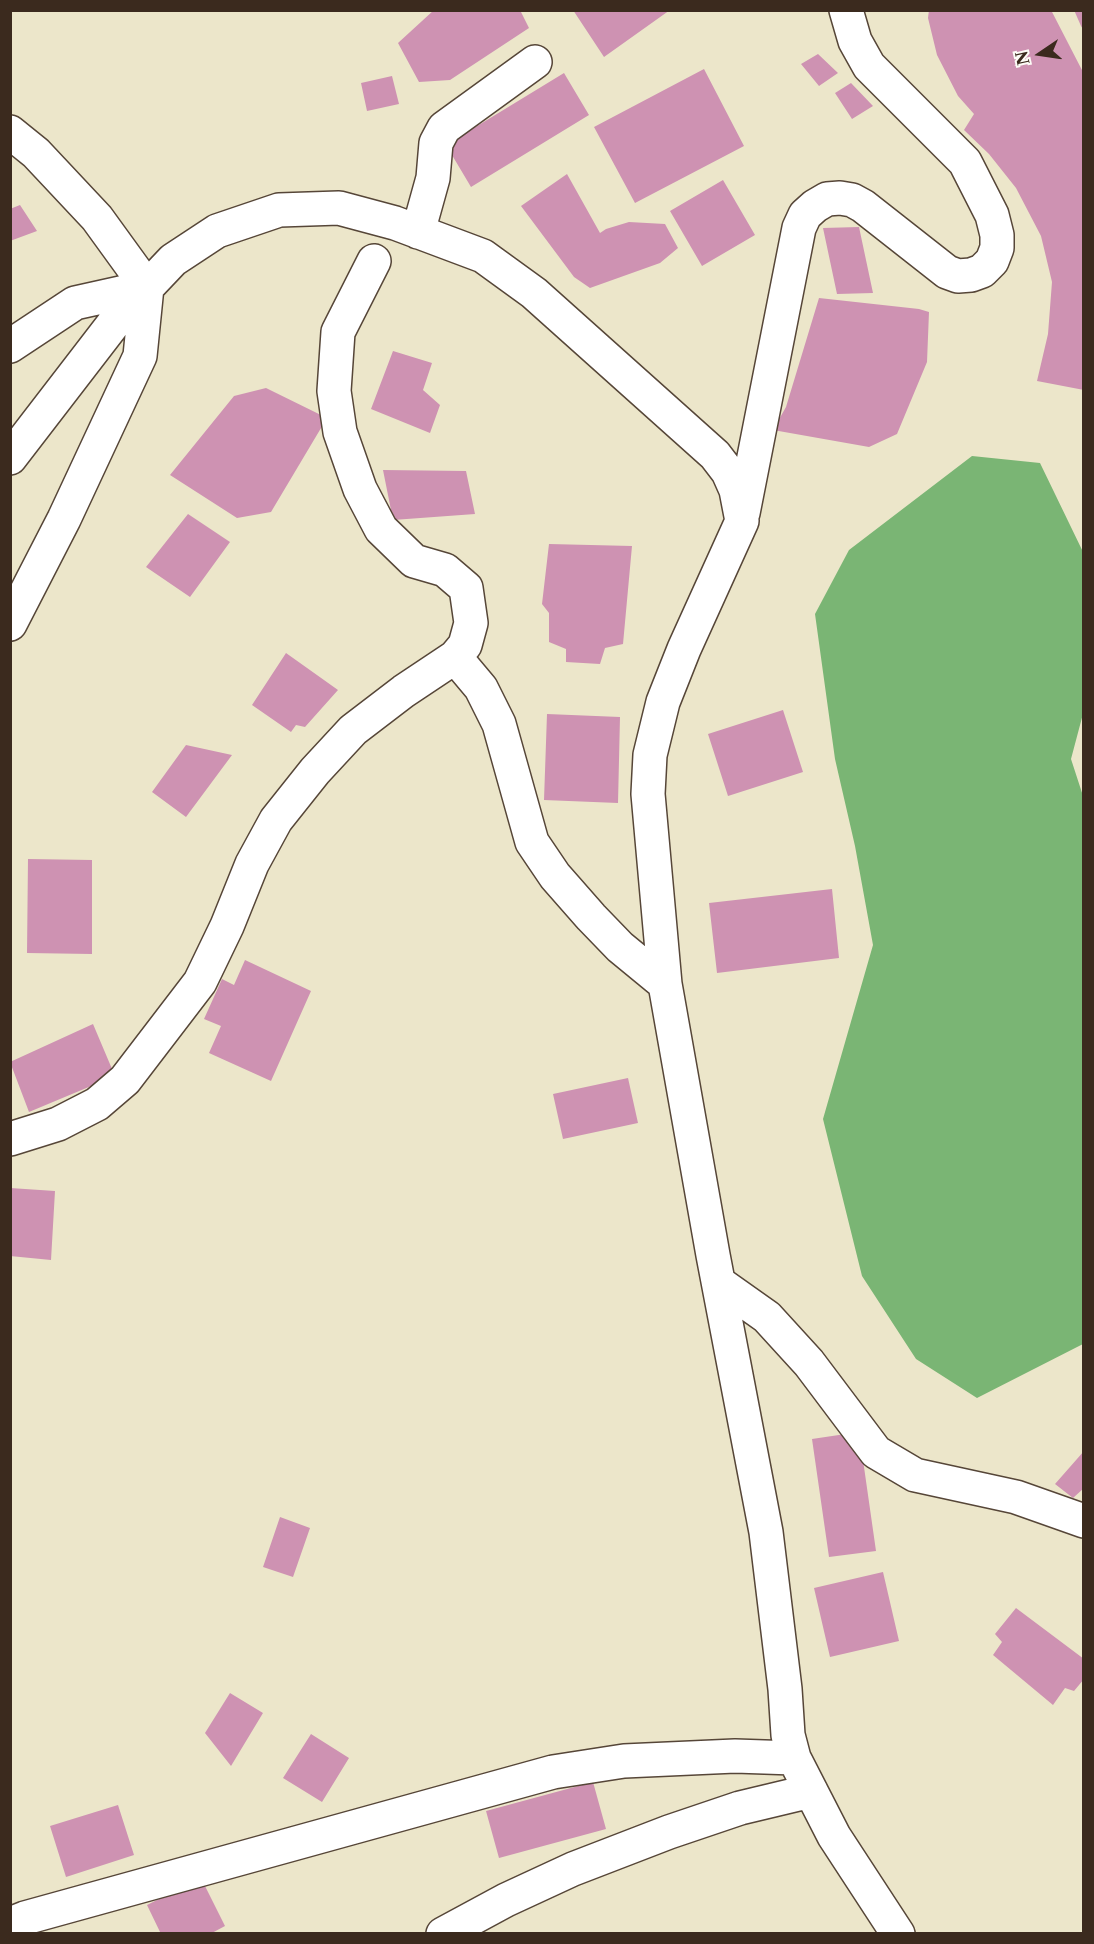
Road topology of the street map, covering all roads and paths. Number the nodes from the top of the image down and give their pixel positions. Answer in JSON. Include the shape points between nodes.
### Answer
{"nodes":[{"id":1,"x":843,"y":12,"type":"edge"},
{"id":2,"x":535,"y":62,"type":"dead end"},
{"id":3,"x":10,"y":132,"type":"edge"},
{"id":4,"x":418,"y":232,"type":"junction"},
{"id":5,"x":374,"y":261,"type":"dead end"},
{"id":6,"x":147,"y":287,"type":"junction"},
{"id":7,"x":10,"y":346,"type":"edge"},
{"id":8,"x":10,"y":458,"type":"edge"},
{"id":9,"x":742,"y":521,"type":"junction"},
{"id":10,"x":10,"y":624,"type":"edge"},
{"id":11,"x":455,"y":657,"type":"junction"},
{"id":12,"x":665,"y":984,"type":"junction"},
{"id":13,"x":10,"y":1139,"type":"edge"},
{"id":14,"x":719,"y":1283,"type":"junction"},
{"id":15,"x":1083,"y":1521,"type":"edge"},
{"id":16,"x":794,"y":1758,"type":"junction"},
{"id":17,"x":811,"y":1791,"type":"junction"},
{"id":18,"x":10,"y":1924,"type":"edge"},
{"id":19,"x":443,"y":1934,"type":"edge"},
{"id":20,"x":898,"y":1934,"type":"edge"}],
"edges":[{"from":1,"to":9,"type":"street","via":[[869,66],[964,162],[992,215],[997,248],[982,271],[958,276],[947,272],[852,200],[827,200],[805,215],[799,228]]},
{"from":2,"to":4,"type":"street","via":[[444,128],[436,143],[433,178]]},
{"from":3,"to":6,"type":"street","via":[[36,153],[97,218]]},
{"from":4,"to":6,"type":"street","via":[[339,208],[279,210],[217,231],[172,260]]},
{"from":4,"to":9,"type":"street","via":[[483,256],[534,292],[715,455],[736,490]]},
{"from":5,"to":11,"type":"street","via":[[338,332],[334,391],[340,432],[360,489],[381,529],[414,561],[445,570],[466,588],[471,623],[465,645]]},
{"from":6,"to":7,"type":"street","via":[[75,303]]},
{"from":6,"to":8,"type":"street","via":[[117,319]]},
{"from":6,"to":10,"type":"street","via":[[140,356]]},
{"from":9,"to":12,"type":"street","via":[[663,702],[650,755],[648,794]]},
{"from":11,"to":12,"type":"street","via":[[481,688],[499,724],[532,842],[591,917]]},
{"from":11,"to":13,"type":"street","via":[[352,730],[276,820],[252,864],[201,982],[125,1080],[97,1104],[58,1124]]},
{"from":12,"to":14,"type":"street"},
{"from":14,"to":15,"type":"street","via":[[767,1317],[809,1363],[876,1452],[915,1475],[1016,1497]]},
{"from":14,"to":16,"type":"street","via":[[766,1532],[788,1735]]},
{"from":16,"to":17,"type":"street"},
{"from":16,"to":18,"type":"street","via":[[735,1756],[624,1761],[553,1772]]},
{"from":17,"to":19,"type":"street","via":[[740,1808],[584,1865]]},
{"from":17,"to":20,"type":"street","via":[[834,1836]]}]}
